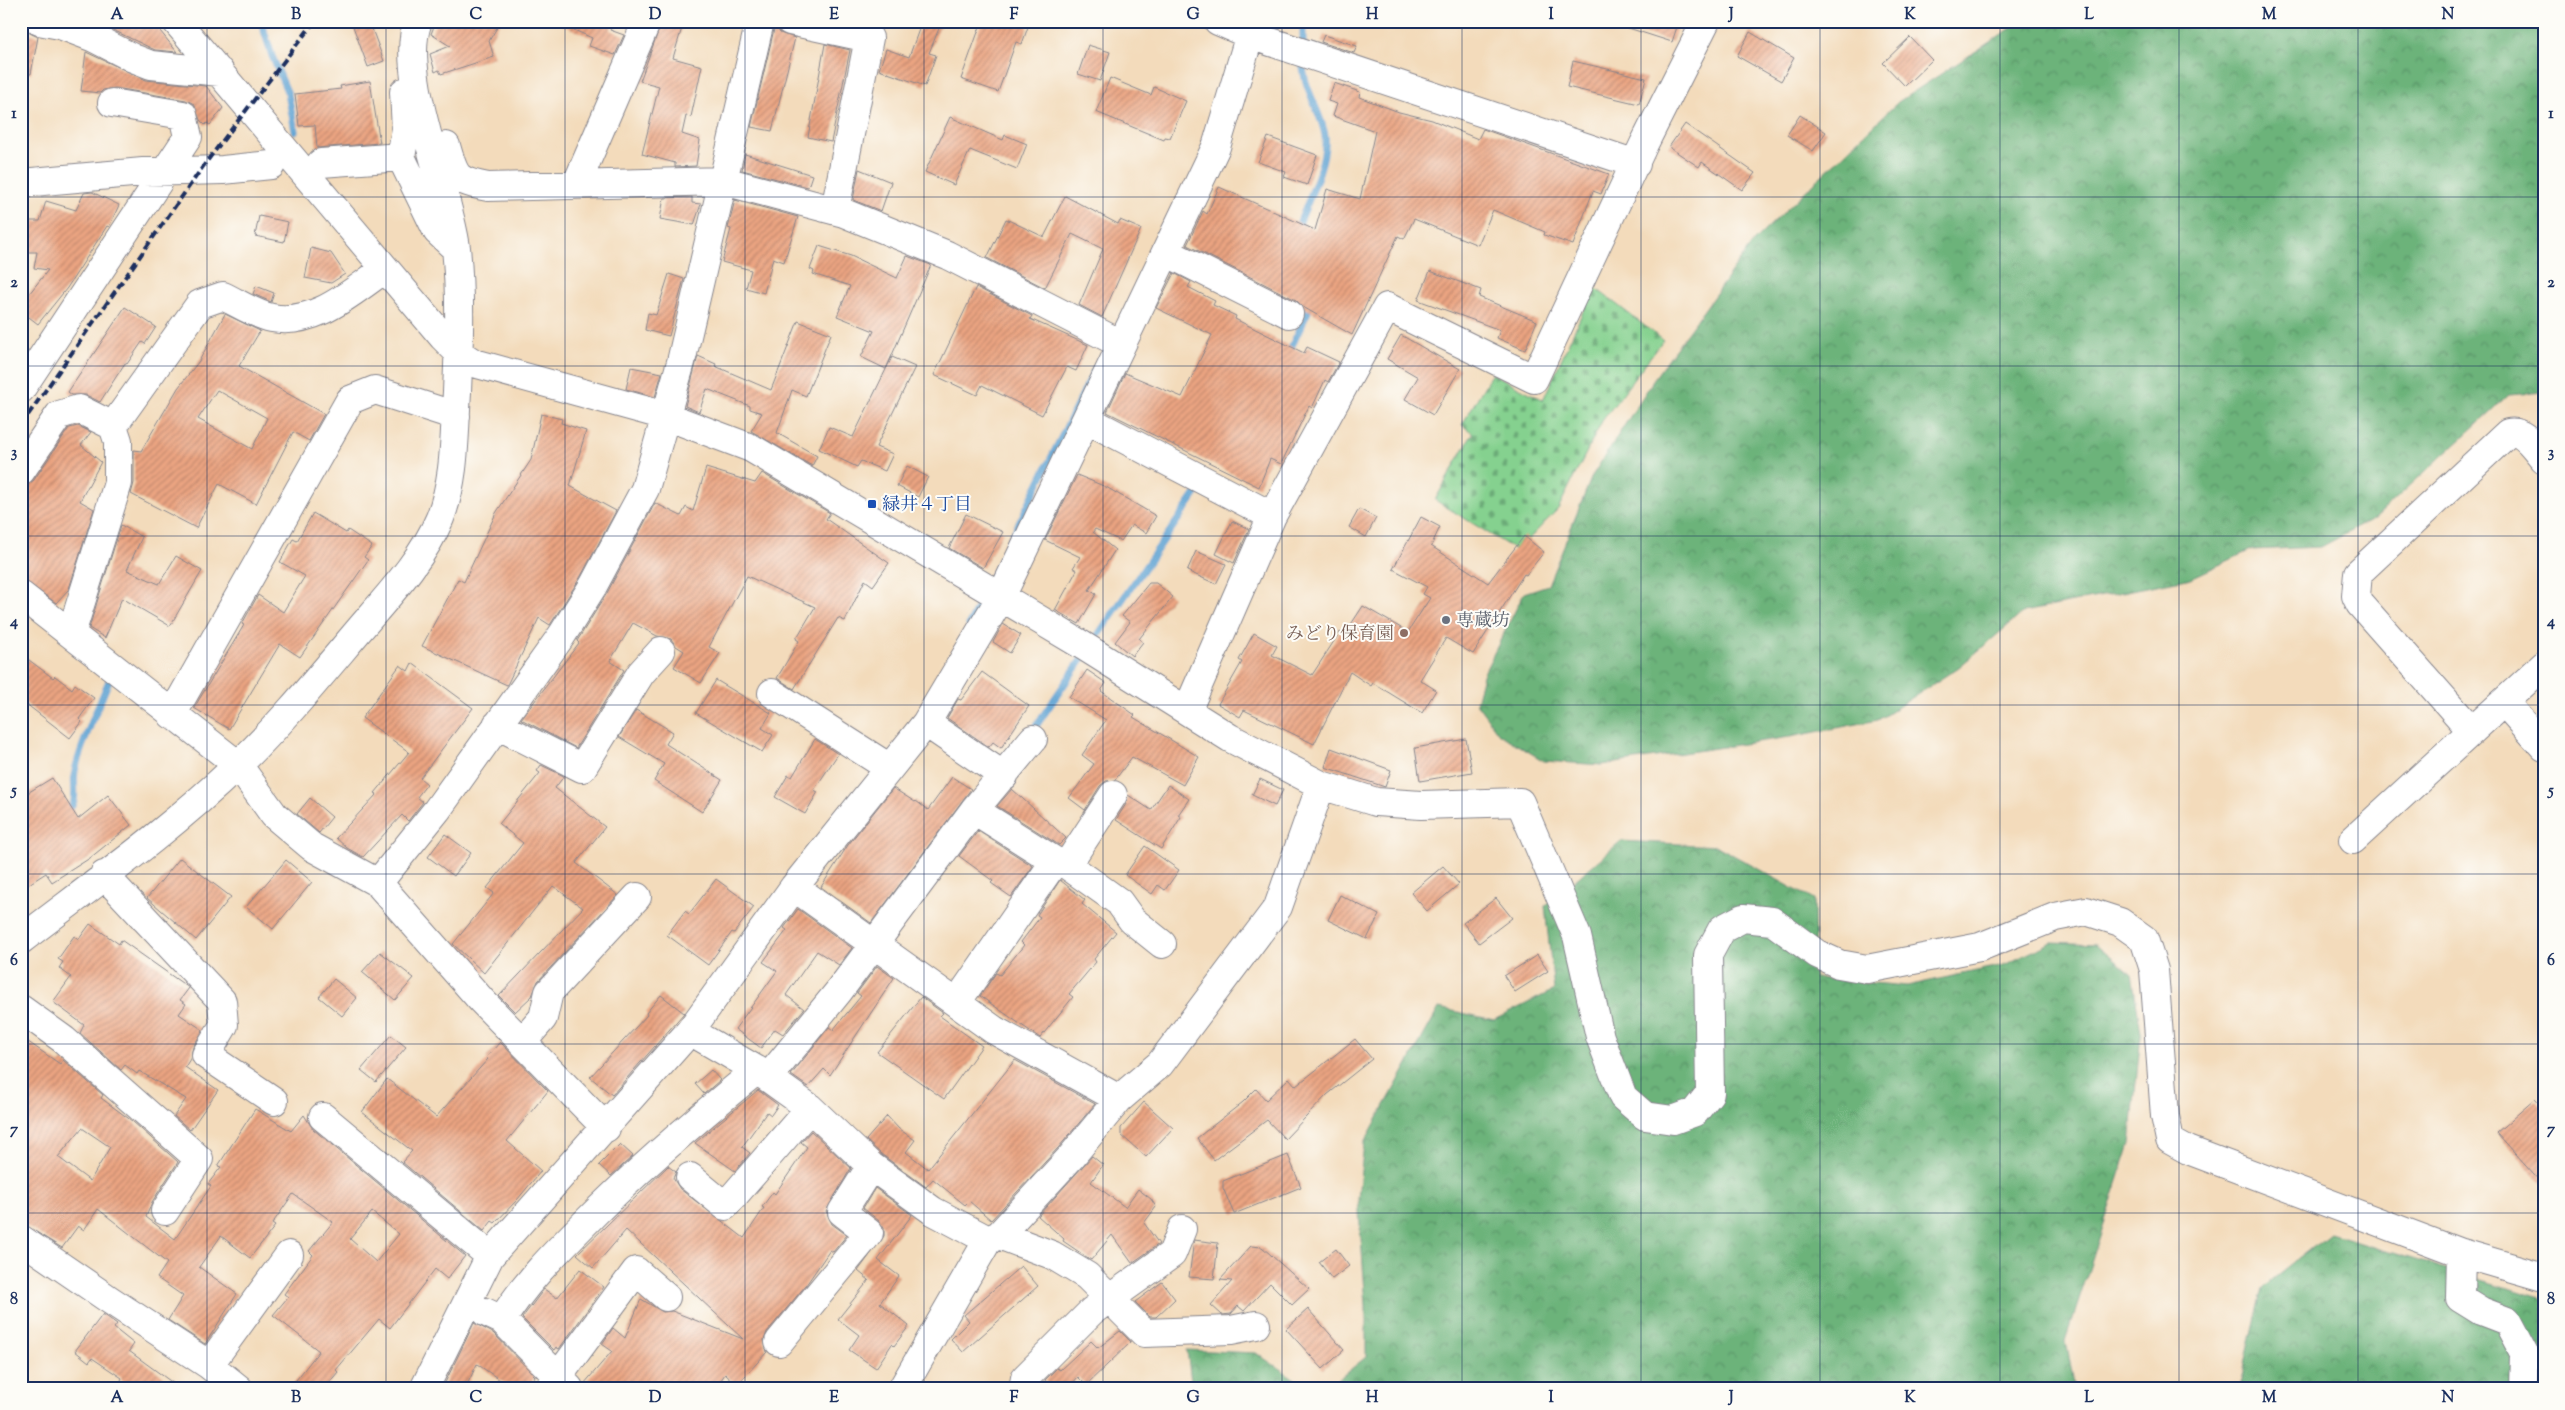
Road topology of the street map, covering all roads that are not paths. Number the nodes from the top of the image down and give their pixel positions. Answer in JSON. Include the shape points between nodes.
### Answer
{"nodes":[{"id":1,"x":39,"y":21,"type":"edge"},
{"id":2,"x":176,"y":21,"type":"edge"},
{"id":3,"x":402,"y":21,"type":"edge"},
{"id":4,"x":418,"y":21,"type":"edge"},
{"id":5,"x":647,"y":21,"type":"edge"},
{"id":6,"x":760,"y":21,"type":"edge"},
{"id":7,"x":790,"y":21,"type":"edge"},
{"id":8,"x":1218,"y":21,"type":"edge"},
{"id":9,"x":1706,"y":21,"type":"edge"},
{"id":10,"x":1252,"y":28,"type":"edge"},
{"id":11,"x":413,"y":62,"type":"junction"},
{"id":12,"x":220,"y":72,"type":"junction"},
{"id":13,"x":112,"y":102,"type":"dead end"},
{"id":14,"x":401,"y":157,"type":"junction"},
{"id":15,"x":321,"y":163,"type":"dead end"},
{"id":16,"x":1636,"y":164,"type":"junction"},
{"id":17,"x":271,"y":166,"type":"dead end"},
{"id":18,"x":163,"y":172,"type":"junction"},
{"id":19,"x":724,"y":181,"type":"junction"},
{"id":20,"x":21,"y":183,"type":"edge"},
{"id":21,"x":578,"y":183,"type":"junction"},
{"id":22,"x":835,"y":210,"type":"junction"},
{"id":23,"x":456,"y":249,"type":"junction"},
{"id":24,"x":1166,"y":252,"type":"junction"},
{"id":25,"x":386,"y":269,"type":"junction"},
{"id":26,"x":1289,"y":314,"type":"dead end"},
{"id":27,"x":1122,"y":344,"type":"junction"},
{"id":28,"x":460,"y":354,"type":"junction"},
{"id":29,"x":21,"y":389,"type":"edge"},
{"id":30,"x":456,"y":416,"type":"junction"},
{"id":31,"x":666,"y":416,"type":"junction"},
{"id":32,"x":1086,"y":420,"type":"junction"},
{"id":33,"x":113,"y":426,"type":"junction"},
{"id":34,"x":2544,"y":459,"type":"edge"},
{"id":35,"x":21,"y":471,"type":"edge"},
{"id":36,"x":1272,"y":516,"type":"junction"},
{"id":37,"x":21,"y":595,"type":"edge"},
{"id":38,"x":1000,"y":597,"type":"junction"},
{"id":39,"x":71,"y":634,"type":"junction"},
{"id":40,"x":661,"y":651,"type":"dead end"},
{"id":41,"x":2544,"y":665,"type":"edge"},
{"id":42,"x":772,"y":693,"type":"dead end"},
{"id":43,"x":2504,"y":702,"type":"junction"},
{"id":44,"x":1187,"y":711,"type":"junction"},
{"id":45,"x":172,"y":714,"type":"junction"},
{"id":46,"x":926,"y":723,"type":"junction"},
{"id":47,"x":497,"y":725,"type":"junction"},
{"id":48,"x":2472,"y":731,"type":"junction"},
{"id":49,"x":1033,"y":739,"type":"dead end"},
{"id":50,"x":2544,"y":747,"type":"edge"},
{"id":51,"x":238,"y":765,"type":"junction"},
{"id":52,"x":888,"y":767,"type":"junction"},
{"id":53,"x":1004,"y":776,"type":"junction"},
{"id":54,"x":1321,"y":785,"type":"junction"},
{"id":55,"x":1114,"y":796,"type":"dead end"},
{"id":56,"x":974,"y":810,"type":"junction"},
{"id":57,"x":2353,"y":840,"type":"dead end"},
{"id":58,"x":1061,"y":863,"type":"junction"},
{"id":59,"x":104,"y":875,"type":"junction"},
{"id":60,"x":378,"y":883,"type":"junction"},
{"id":61,"x":794,"y":887,"type":"junction"},
{"id":62,"x":637,"y":896,"type":"dead end"},
{"id":63,"x":21,"y":940,"type":"edge"},
{"id":64,"x":874,"y":944,"type":"junction"},
{"id":65,"x":1162,"y":944,"type":"dead end"},
{"id":66,"x":957,"y":1002,"type":"junction"},
{"id":67,"x":21,"y":1009,"type":"edge"},
{"id":68,"x":690,"y":1031,"type":"junction"},
{"id":69,"x":522,"y":1042,"type":"junction"},
{"id":70,"x":762,"y":1074,"type":"junction"},
{"id":71,"x":1119,"y":1099,"type":"junction"},
{"id":72,"x":274,"y":1100,"type":"dead end"},
{"id":73,"x":810,"y":1108,"type":"junction"},
{"id":74,"x":323,"y":1118,"type":"dead end"},
{"id":75,"x":606,"y":1128,"type":"junction"},
{"id":76,"x":871,"y":1166,"type":"junction"},
{"id":77,"x":690,"y":1177,"type":"dead end"},
{"id":78,"x":165,"y":1210,"type":"dead end"},
{"id":79,"x":1182,"y":1229,"type":"dead end"},
{"id":80,"x":993,"y":1238,"type":"junction"},
{"id":81,"x":21,"y":1239,"type":"edge"},
{"id":82,"x":2461,"y":1253,"type":"junction"},
{"id":83,"x":289,"y":1255,"type":"dead end"},
{"id":84,"x":490,"y":1256,"type":"junction"},
{"id":85,"x":2544,"y":1274,"type":"edge"},
{"id":86,"x":666,"y":1297,"type":"dead end"},
{"id":87,"x":1110,"y":1298,"type":"junction"},
{"id":88,"x":468,"y":1304,"type":"junction"},
{"id":89,"x":502,"y":1320,"type":"junction"},
{"id":90,"x":1256,"y":1325,"type":"dead end"},
{"id":91,"x":779,"y":1342,"type":"dead end"},
{"id":92,"x":219,"y":1379,"type":"edge"},
{"id":93,"x":559,"y":1384,"type":"edge"},
{"id":94,"x":424,"y":1389,"type":"edge"},
{"id":95,"x":902,"y":1389,"type":"edge"},
{"id":96,"x":1023,"y":1389,"type":"edge"},
{"id":97,"x":2523,"y":1389,"type":"edge"}],
"edges":[{"from":1,"to":12,"type":"street","via":[[86,35],[151,65]]},
{"from":2,"to":12,"type":"street"},
{"from":3,"to":11,"type":"street"},
{"from":4,"to":11,"type":"street","via":[[412,40]]},
{"from":5,"to":21,"type":"street"},
{"from":6,"to":19,"type":"street"},
{"from":7,"to":22,"type":"street","via":[[869,38]]},
{"from":8,"to":10,"type":"street"},
{"from":9,"to":16,"type":"street"},
{"from":10,"to":16,"type":"street"},
{"from":10,"to":24,"type":"street","via":[[1216,147]]},
{"from":11,"to":14,"type":"street","via":[[404,94],[406,128]]},
{"from":11,"to":21,"type":"street","via":[[427,85],[454,173],[467,183],[488,187]]},
{"from":11,"to":23,"type":"street","via":[[421,112],[449,210]]},
{"from":12,"to":25,"type":"street"},
{"from":13,"to":18,"type":"street","via":[[183,115],[188,137]]},
{"from":14,"to":15,"type":"street"},
{"from":14,"to":23,"type":"street","via":[[437,231]]},
{"from":16,"to":36,"type":"street","via":[[1534,379],[1387,307]]},
{"from":17,"to":18,"type":"street"},
{"from":18,"to":20,"type":"street"},
{"from":18,"to":29,"type":"street"},
{"from":19,"to":21,"type":"street","via":[[691,184]]},
{"from":19,"to":22,"type":"street"},
{"from":19,"to":31,"type":"street"},
{"from":22,"to":27,"type":"street","via":[[948,255]]},
{"from":23,"to":28,"type":"street"},
{"from":24,"to":26,"type":"street"},
{"from":24,"to":27,"type":"street"},
{"from":25,"to":28,"type":"street"},
{"from":25,"to":33,"type":"street","via":[[318,313],[297,320],[270,318],[222,296],[200,304]]},
{"from":27,"to":32,"type":"street"},
{"from":28,"to":30,"type":"street"},
{"from":28,"to":31,"type":"street","via":[[474,363]]},
{"from":30,"to":45,"type":"street","via":[[375,390],[350,400]]},
{"from":30,"to":51,"type":"street","via":[[449,491],[439,520],[421,550],[393,590],[331,664]]},
{"from":31,"to":38,"type":"street","via":[[751,448]]},
{"from":31,"to":47,"type":"street","via":[[645,489],[593,586]]},
{"from":32,"to":36,"type":"street"},
{"from":32,"to":38,"type":"street"},
{"from":33,"to":35,"type":"street","via":[[79,409],[59,415]]},
{"from":33,"to":39,"type":"street","via":[[118,441],[118,483]]},
{"from":34,"to":48,"type":"street","via":[[2521,434],[2508,433],[2358,573],[2356,596],[2360,604]]},
{"from":36,"to":44,"type":"street"},
{"from":37,"to":39,"type":"street"},
{"from":38,"to":44,"type":"street","via":[[1082,644]]},
{"from":38,"to":46,"type":"street"},
{"from":39,"to":45,"type":"street"},
{"from":40,"to":47,"type":"street","via":[[641,673],[582,768]]},
{"from":41,"to":43,"type":"street"},
{"from":42,"to":52,"type":"street"},
{"from":43,"to":48,"type":"street"},
{"from":43,"to":50,"type":"street"},
{"from":44,"to":54,"type":"street","via":[[1264,758]]},
{"from":45,"to":51,"type":"street"},
{"from":46,"to":52,"type":"street"},
{"from":46,"to":53,"type":"street"},
{"from":47,"to":60,"type":"street","via":[[437,810]]},
{"from":48,"to":57,"type":"street"},
{"from":49,"to":53,"type":"street"},
{"from":51,"to":59,"type":"street","via":[[156,836]]},
{"from":51,"to":60,"type":"street","via":[[274,815],[312,847]]},
{"from":52,"to":61,"type":"street"},
{"from":53,"to":56,"type":"street"},
{"from":54,"to":71,"type":"street","via":[[1278,907],[1160,1064]]},
{"from":54,"to":82,"type":"street","via":[[1376,802],[1421,805],[1520,802],[1577,936],[1600,1037],[1623,1097],[1645,1116],[1673,1120],[1695,1112],[1710,1093],[1708,955],[1722,929],[1743,918],[1772,921],[1817,954],[1839,964],[1867,969],[1980,947],[2055,917],[2086,911],[2120,922],[2144,940],[2154,970],[2165,1116],[2170,1140],[2188,1150]]},
{"from":55,"to":58,"type":"street"},
{"from":56,"to":58,"type":"street"},
{"from":56,"to":64,"type":"street"},
{"from":58,"to":65,"type":"street","via":[[1120,902],[1132,920]]},
{"from":58,"to":66,"type":"street"},
{"from":59,"to":63,"type":"street"},
{"from":59,"to":72,"type":"street","via":[[222,1001],[224,1025],[206,1055]]},
{"from":60,"to":69,"type":"street"},
{"from":61,"to":64,"type":"street"},
{"from":61,"to":68,"type":"street"},
{"from":62,"to":69,"type":"street","via":[[549,992],[543,1018]]},
{"from":64,"to":66,"type":"street"},
{"from":64,"to":70,"type":"street","via":[[840,991]]},
{"from":66,"to":71,"type":"street","via":[[994,1030]]},
{"from":67,"to":78,"type":"street","via":[[64,1040],[199,1159]]},
{"from":68,"to":70,"type":"street"},
{"from":68,"to":75,"type":"street"},
{"from":69,"to":75,"type":"street"},
{"from":70,"to":73,"type":"street"},
{"from":70,"to":89,"type":"street","via":[[673,1138],[618,1190],[518,1294]]},
{"from":71,"to":80,"type":"street","via":[[1071,1157]]},
{"from":73,"to":76,"type":"street"},
{"from":73,"to":77,"type":"street","via":[[725,1206]]},
{"from":74,"to":84,"type":"street"},
{"from":75,"to":84,"type":"street"},
{"from":76,"to":80,"type":"street","via":[[933,1211]]},
{"from":76,"to":91,"type":"street","via":[[842,1212],[868,1233]]},
{"from":79,"to":87,"type":"street","via":[[1172,1254]]},
{"from":80,"to":87,"type":"street","via":[[1052,1255],[1087,1276]]},
{"from":80,"to":95,"type":"street"},
{"from":81,"to":92,"type":"street"},
{"from":82,"to":85,"type":"street","via":[[2518,1271]]},
{"from":82,"to":97,"type":"street","via":[[2460,1298],[2507,1321],[2524,1354]]},
{"from":83,"to":92,"type":"street"},
{"from":84,"to":88,"type":"street"},
{"from":86,"to":93,"type":"street","via":[[636,1271]]},
{"from":87,"to":90,"type":"street","via":[[1144,1333],[1230,1330]]},
{"from":87,"to":96,"type":"street","via":[[1092,1311],[1025,1378]]},
{"from":88,"to":89,"type":"street"},
{"from":88,"to":94,"type":"street"},
{"from":89,"to":93,"type":"street"}]}
